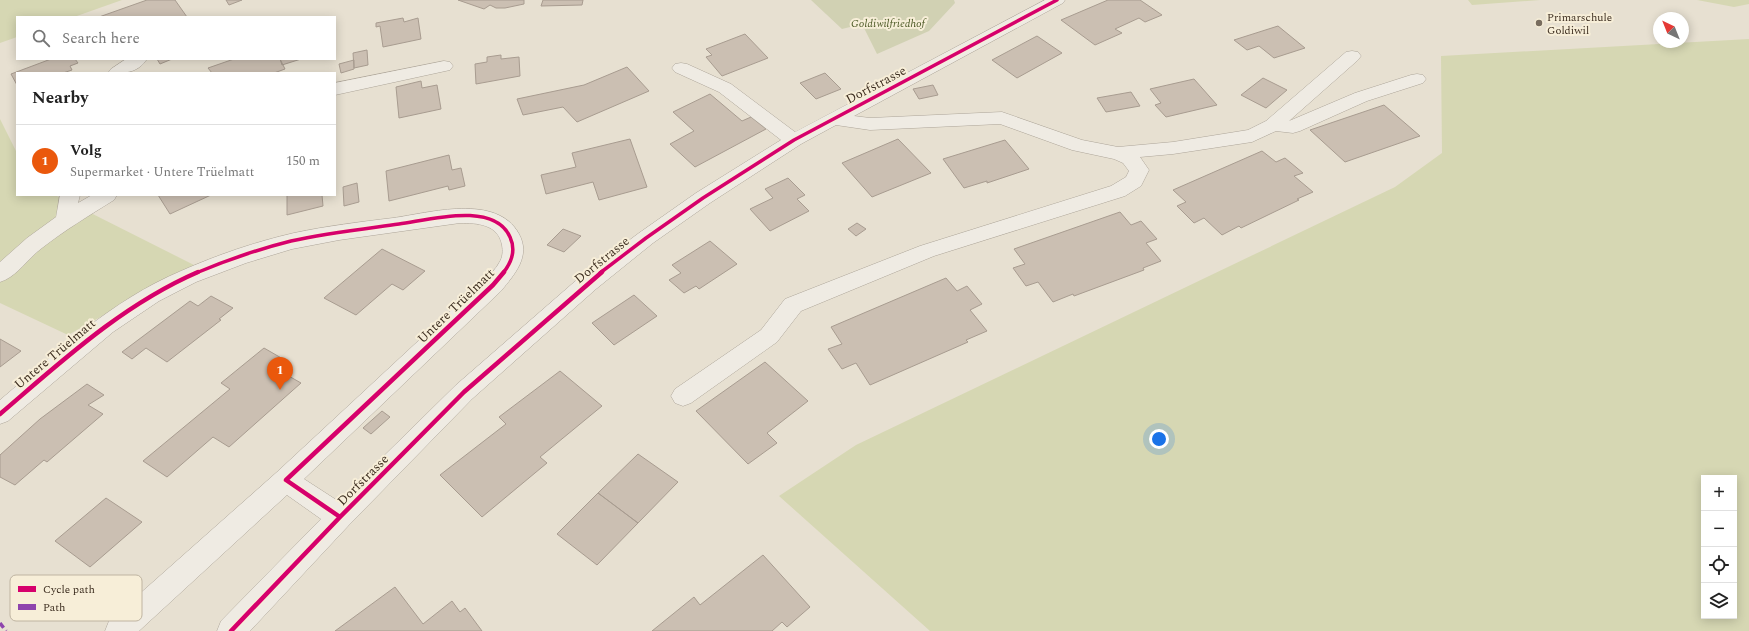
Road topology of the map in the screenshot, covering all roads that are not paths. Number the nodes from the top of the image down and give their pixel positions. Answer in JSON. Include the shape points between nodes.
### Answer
{"nodes":[{"id":1,"x":1057,"y":0,"type":"edge"},
{"id":2,"x":1352,"y":56,"type":"dead end"},
{"id":3,"x":136,"y":60,"type":"edge"},
{"id":4,"x":444,"y":66,"type":"dead end"},
{"id":5,"x":681,"y":68,"type":"dead end"},
{"id":6,"x":118,"y":72,"type":"edge"},
{"id":7,"x":1417,"y":79,"type":"dead end"},
{"id":8,"x":336,"y":89,"type":"edge"},
{"id":9,"x":834,"y":119,"type":"junction"},
{"id":10,"x":1273,"y":125,"type":"junction"},
{"id":11,"x":794,"y":140,"type":"junction"},
{"id":12,"x":1118,"y":153,"type":"junction"},
{"id":13,"x":70,"y":196,"type":"edge"},
{"id":14,"x":105,"y":196,"type":"edge"},
{"id":15,"x":65,"y":221,"type":"junction"},
{"id":16,"x":0,"y":274,"type":"edge"},
{"id":17,"x":683,"y":396,"type":"dead end"},
{"id":18,"x":0,"y":414,"type":"edge"},
{"id":19,"x":286,"y":480,"type":"junction"},
{"id":20,"x":340,"y":517,"type":"junction"},
{"id":21,"x":142,"y":610,"type":"edge"},
{"id":22,"x":130,"y":621,"type":"edge"},
{"id":23,"x":119,"y":631,"type":"edge"},
{"id":24,"x":231,"y":631,"type":"edge"}],
"edges":[{"from":1,"to":9,"type":"street","name":"Dorfstrasse"},
{"from":2,"to":10,"type":"street"},
{"from":3,"to":6,"type":"street"},
{"from":4,"to":8,"type":"street"},
{"from":5,"to":11,"type":"street","via":[[725,88]]},
{"from":7,"to":10,"type":"street","via":[[1361,97],[1293,127]]},
{"from":9,"to":11,"type":"street","name":"Dorfstrasse"},
{"from":9,"to":12,"type":"street","via":[[870,124],[1002,118],[1079,146]]},
{"from":10,"to":12,"type":"street","via":[[1252,136]]},
{"from":11,"to":20,"type":"street","name":"Dorfstrasse","via":[[697,202],[588,283],[464,392]]},
{"from":12,"to":17,"type":"street","via":[[1130,158],[1139,170],[1134,180],[1118,191],[927,251],[793,305],[769,336]]},
{"from":13,"to":15,"type":"street"},
{"from":14,"to":15,"type":"street"},
{"from":15,"to":16,"type":"street","via":[[34,243]]},
{"from":18,"to":19,"type":"street","name":"Untere Trüelmatt","via":[[107,324],[174,283],[215,265],[279,244],[357,231],[461,216],[477,216],[500,223],[514,248],[513,259],[505,272]]},
{"from":19,"to":20,"type":"street"},
{"from":19,"to":21,"type":"street"},
{"from":20,"to":24,"type":"street","name":"Dorfstrasse"},
{"from":22,"to":23,"type":"street"}]}
